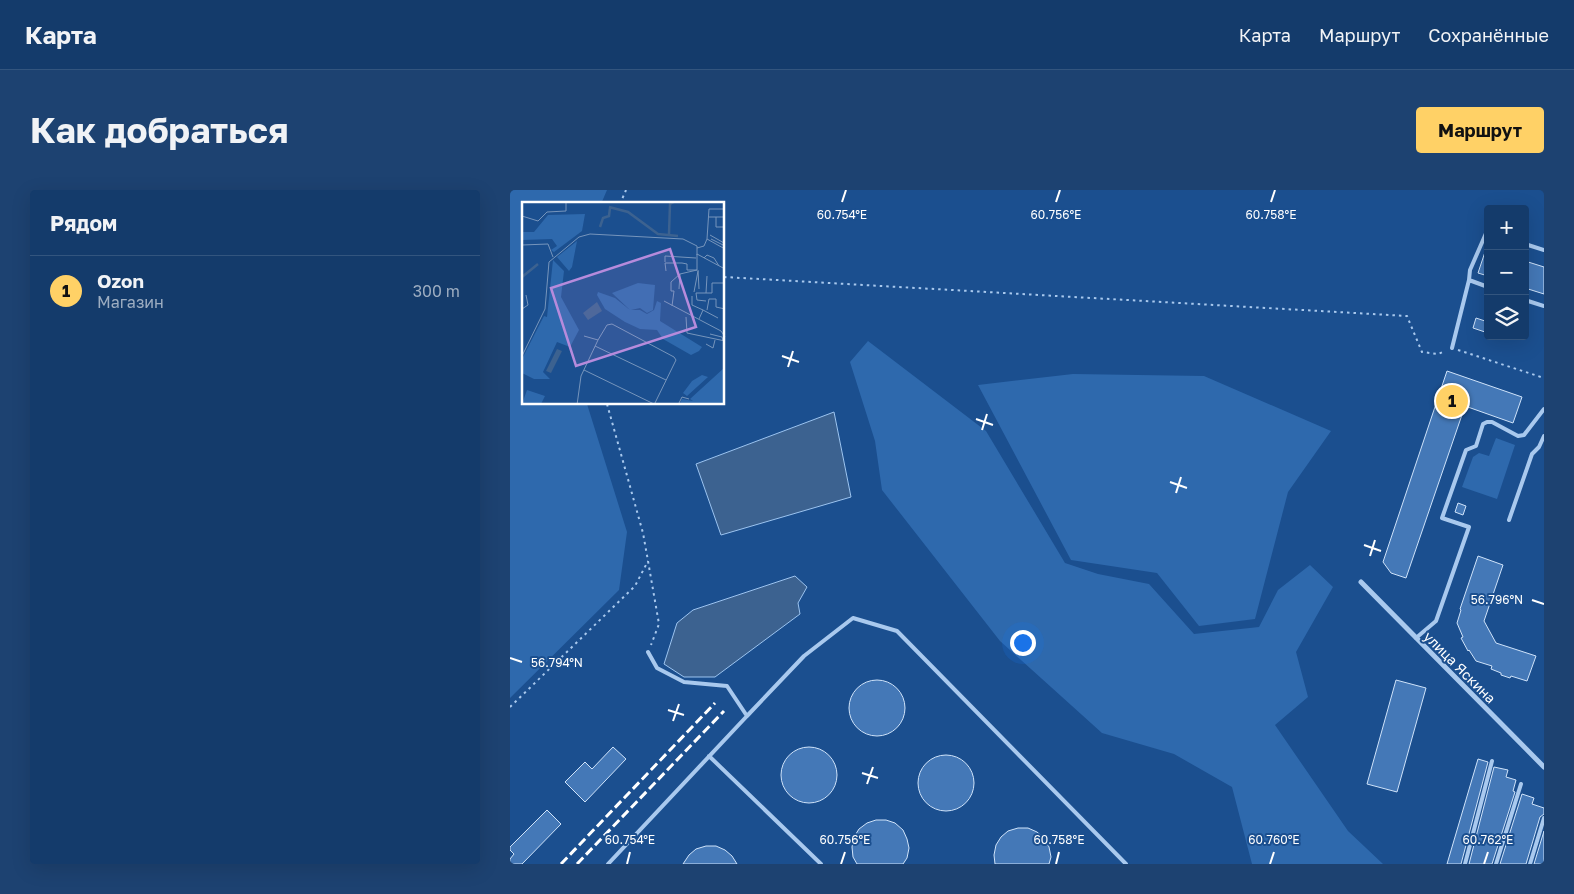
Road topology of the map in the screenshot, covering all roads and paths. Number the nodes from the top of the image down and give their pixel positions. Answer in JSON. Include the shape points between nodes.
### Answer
{"nodes":[{"id":1,"x":626,"y":190,"type":"edge"},
{"id":2,"x":621,"y":202,"type":"edge"},
{"id":3,"x":1484,"y":238,"type":"edge"},
{"id":4,"x":1529,"y":245,"type":"edge"},
{"id":5,"x":1544,"y":250,"type":"edge"},
{"id":6,"x":725,"y":277,"type":"edge"},
{"id":7,"x":1469,"y":280,"type":"junction"},
{"id":8,"x":1484,"y":286,"type":"edge"},
{"id":9,"x":1529,"y":301,"type":"edge"},
{"id":10,"x":1544,"y":306,"type":"edge"},
{"id":11,"x":1452,"y":348,"type":"junction"},
{"id":12,"x":1544,"y":378,"type":"edge"},
{"id":13,"x":607,"y":405,"type":"edge"},
{"id":14,"x":1544,"y":409,"type":"edge"},
{"id":15,"x":1544,"y":436,"type":"edge"},
{"id":16,"x":1509,"y":520,"type":"dead end"},
{"id":17,"x":648,"y":561,"type":"junction"},
{"id":18,"x":1361,"y":582,"type":"dead end"},
{"id":19,"x":1416,"y":638,"type":"junction"},
{"id":20,"x":648,"y":652,"type":"joint"},
{"id":21,"x":510,"y":707,"type":"edge"},
{"id":22,"x":747,"y":716,"type":"junction"},
{"id":23,"x":709,"y":756,"type":"junction"},
{"id":24,"x":1492,"y":761,"type":"dead end"},
{"id":25,"x":1544,"y":767,"type":"edge"},
{"id":26,"x":1521,"y":784,"type":"dead end"},
{"id":27,"x":1544,"y":818,"type":"edge"},
{"id":28,"x":608,"y":864,"type":"edge"},
{"id":29,"x":820,"y":864,"type":"edge"},
{"id":30,"x":1126,"y":864,"type":"edge"},
{"id":31,"x":1464,"y":864,"type":"edge"},
{"id":32,"x":1496,"y":864,"type":"edge"},
{"id":33,"x":1530,"y":864,"type":"edge"}],
"edges":[{"from":1,"to":2,"type":"path"},
{"from":3,"to":7,"type":"lane"},
{"from":4,"to":5,"type":"lane"},
{"from":6,"to":11,"type":"path","via":[[1407,316],[1422,352],[1438,354]]},
{"from":7,"to":8,"type":"lane"},
{"from":7,"to":11,"type":"lane"},
{"from":9,"to":10,"type":"lane"},
{"from":11,"to":12,"type":"path"},
{"from":13,"to":17,"type":"path"},
{"from":14,"to":19,"type":"lane","via":[[1524,435],[1518,436],[1492,422],[1483,424],[1476,446],[1466,450],[1442,518],[1468,527],[1436,621]]},
{"from":15,"to":16,"type":"lane","via":[[1532,454]]},
{"from":17,"to":20,"type":"path","via":[[660,624]]},
{"from":17,"to":21,"type":"path","via":[[635,586]]},
{"from":18,"to":19,"type":"street","name":"улица Яскина"},
{"from":19,"to":25,"type":"street","name":"улица Яскина"},
{"from":20,"to":22,"type":"lane","via":[[657,668],[684,682],[728,686]]},
{"from":22,"to":23,"type":"lane"},
{"from":22,"to":30,"type":"lane","via":[[804,656],[853,618],[897,631]]},
{"from":23,"to":28,"type":"lane"},
{"from":23,"to":29,"type":"lane"},
{"from":24,"to":31,"type":"lane"},
{"from":26,"to":32,"type":"lane"},
{"from":27,"to":33,"type":"lane"}]}
